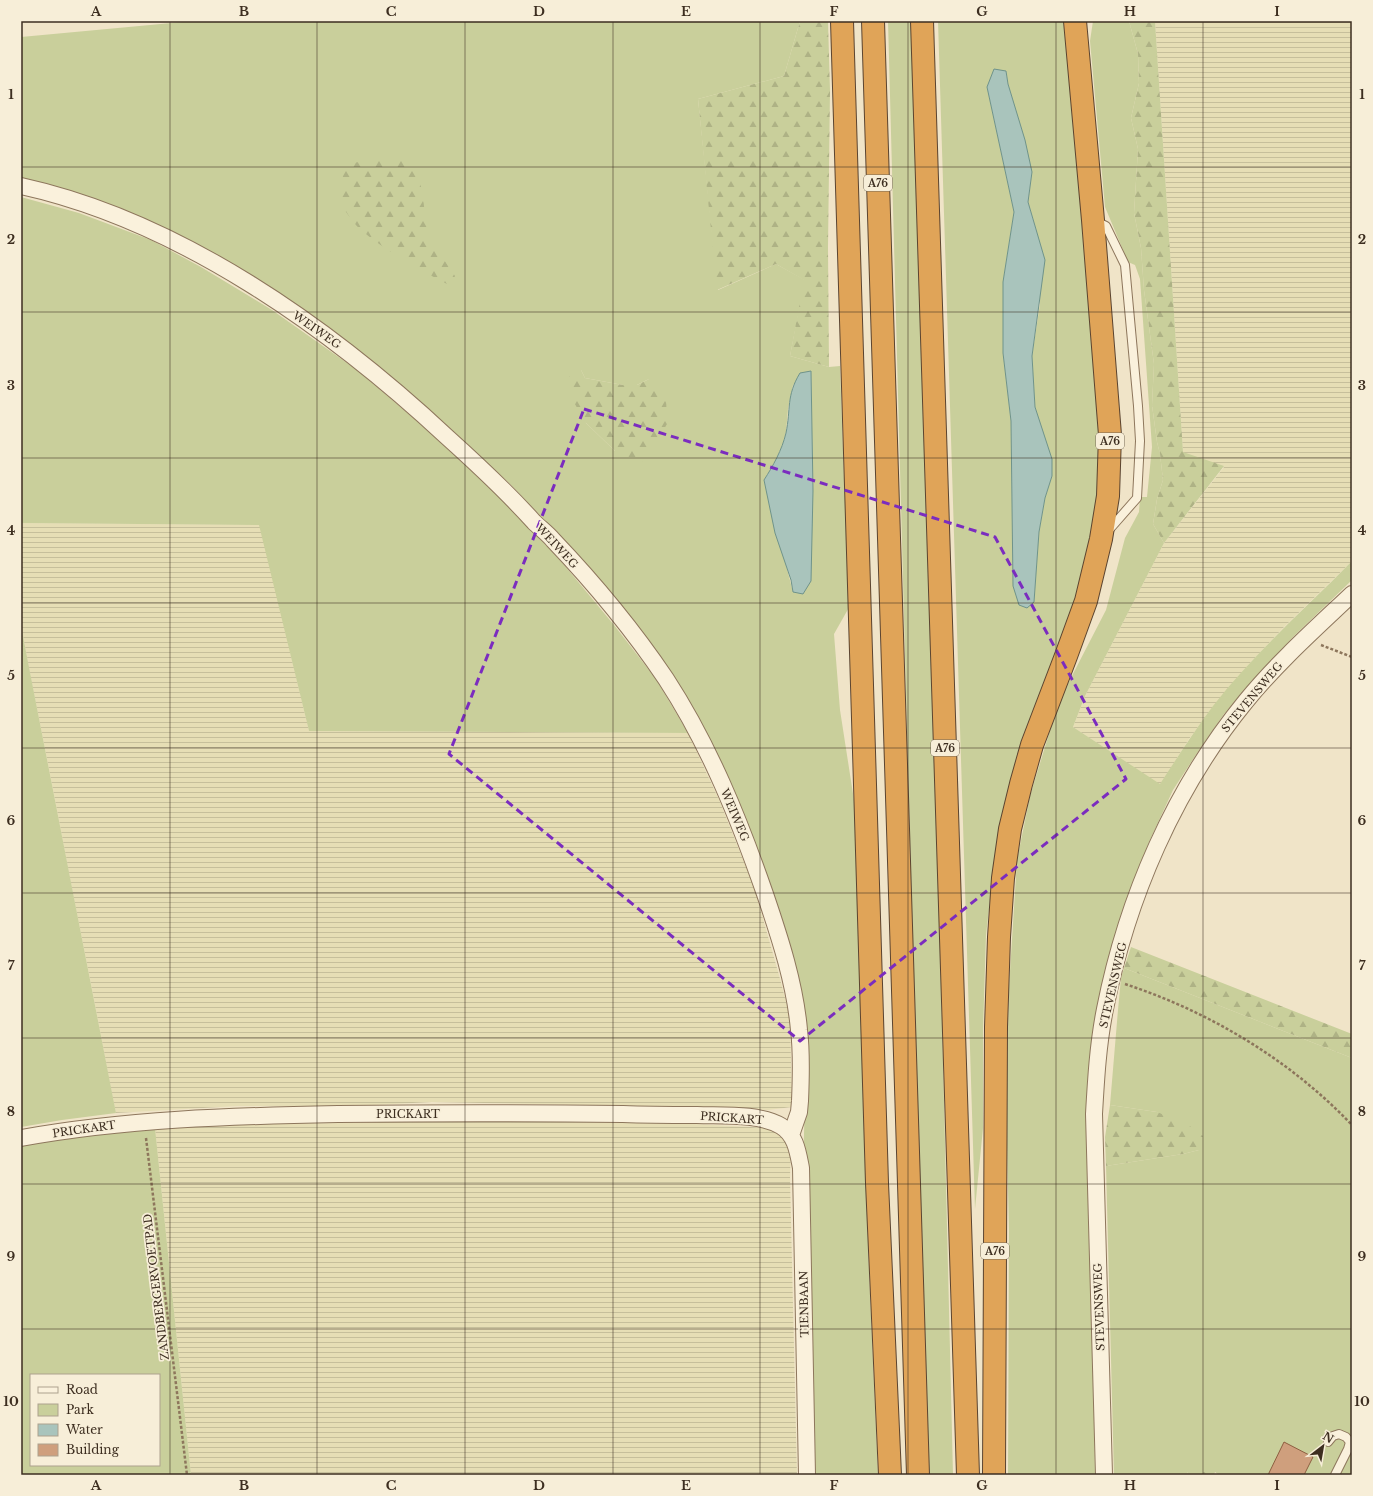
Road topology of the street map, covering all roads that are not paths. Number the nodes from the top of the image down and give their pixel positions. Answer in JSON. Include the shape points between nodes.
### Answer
{"nodes":[{"id":1,"x":842,"y":21,"type":"edge"},
{"id":2,"x":873,"y":21,"type":"edge"},
{"id":3,"x":922,"y":21,"type":"edge"},
{"id":4,"x":1075,"y":21,"type":"edge"},
{"id":5,"x":1087,"y":21,"type":"edge"},
{"id":6,"x":1077,"y":50,"type":"junction"},
{"id":7,"x":21,"y":186,"type":"edge"},
{"id":8,"x":1093,"y":220,"type":"junction"},
{"id":9,"x":1101,"y":539,"type":"junction"},
{"id":10,"x":1352,"y":594,"type":"edge"},
{"id":11,"x":791,"y":1135,"type":"junction"},
{"id":12,"x":21,"y":1138,"type":"edge"},
{"id":13,"x":1328,"y":1442,"type":"dead end"},
{"id":14,"x":807,"y":1475,"type":"edge"},
{"id":15,"x":890,"y":1475,"type":"edge"},
{"id":16,"x":918,"y":1475,"type":"edge"},
{"id":17,"x":968,"y":1475,"type":"edge"},
{"id":18,"x":994,"y":1475,"type":"edge"},
{"id":19,"x":1104,"y":1475,"type":"edge"},
{"id":20,"x":1335,"y":1475,"type":"edge"}],
"edges":[{"from":1,"to":15,"type":"highway","via":[[877,1191]]},
{"from":2,"to":16,"type":"highway","number":"A76"},
{"from":3,"to":17,"type":"highway","number":"A76"},
{"from":4,"to":6,"type":"highway","number":"A76"},
{"from":5,"to":6,"type":"highway","number":"A76"},
{"from":6,"to":8,"type":"highway","number":"A76"},
{"from":7,"to":11,"type":"street","name":"WEIWEG","via":[[98,209],[182,244],[262,291],[342,346],[483,470],[553,540],[609,602],[664,676],[700,737],[733,808],[774,918],[791,979],[800,1031],[800,1101]]},
{"from":8,"to":9,"type":"highway","number":"A76","via":[[1110,436],[1108,496]]},
{"from":8,"to":9,"type":"lane","via":[[1106,226],[1125,265],[1140,440],[1137,498]]},
{"from":9,"to":18,"type":"highway","number":"A76","via":[[1086,601],[1026,764],[1010,829],[1003,878],[996,1027]]},
{"from":10,"to":19,"type":"street","name":"STEVENSWEG","via":[[1282,660],[1230,721],[1205,758],[1160,838],[1129,919],[1105,1010],[1094,1114]]},
{"from":11,"to":12,"type":"street","name":"PRICKART","via":[[781,1126],[755,1118],[560,1113],[243,1116],[144,1121]]},
{"from":11,"to":14,"type":"street","name":"TIENBAAN","via":[[801,1168]]},
{"from":13,"to":20,"type":"lane","via":[[1339,1434],[1350,1442]]}]}
